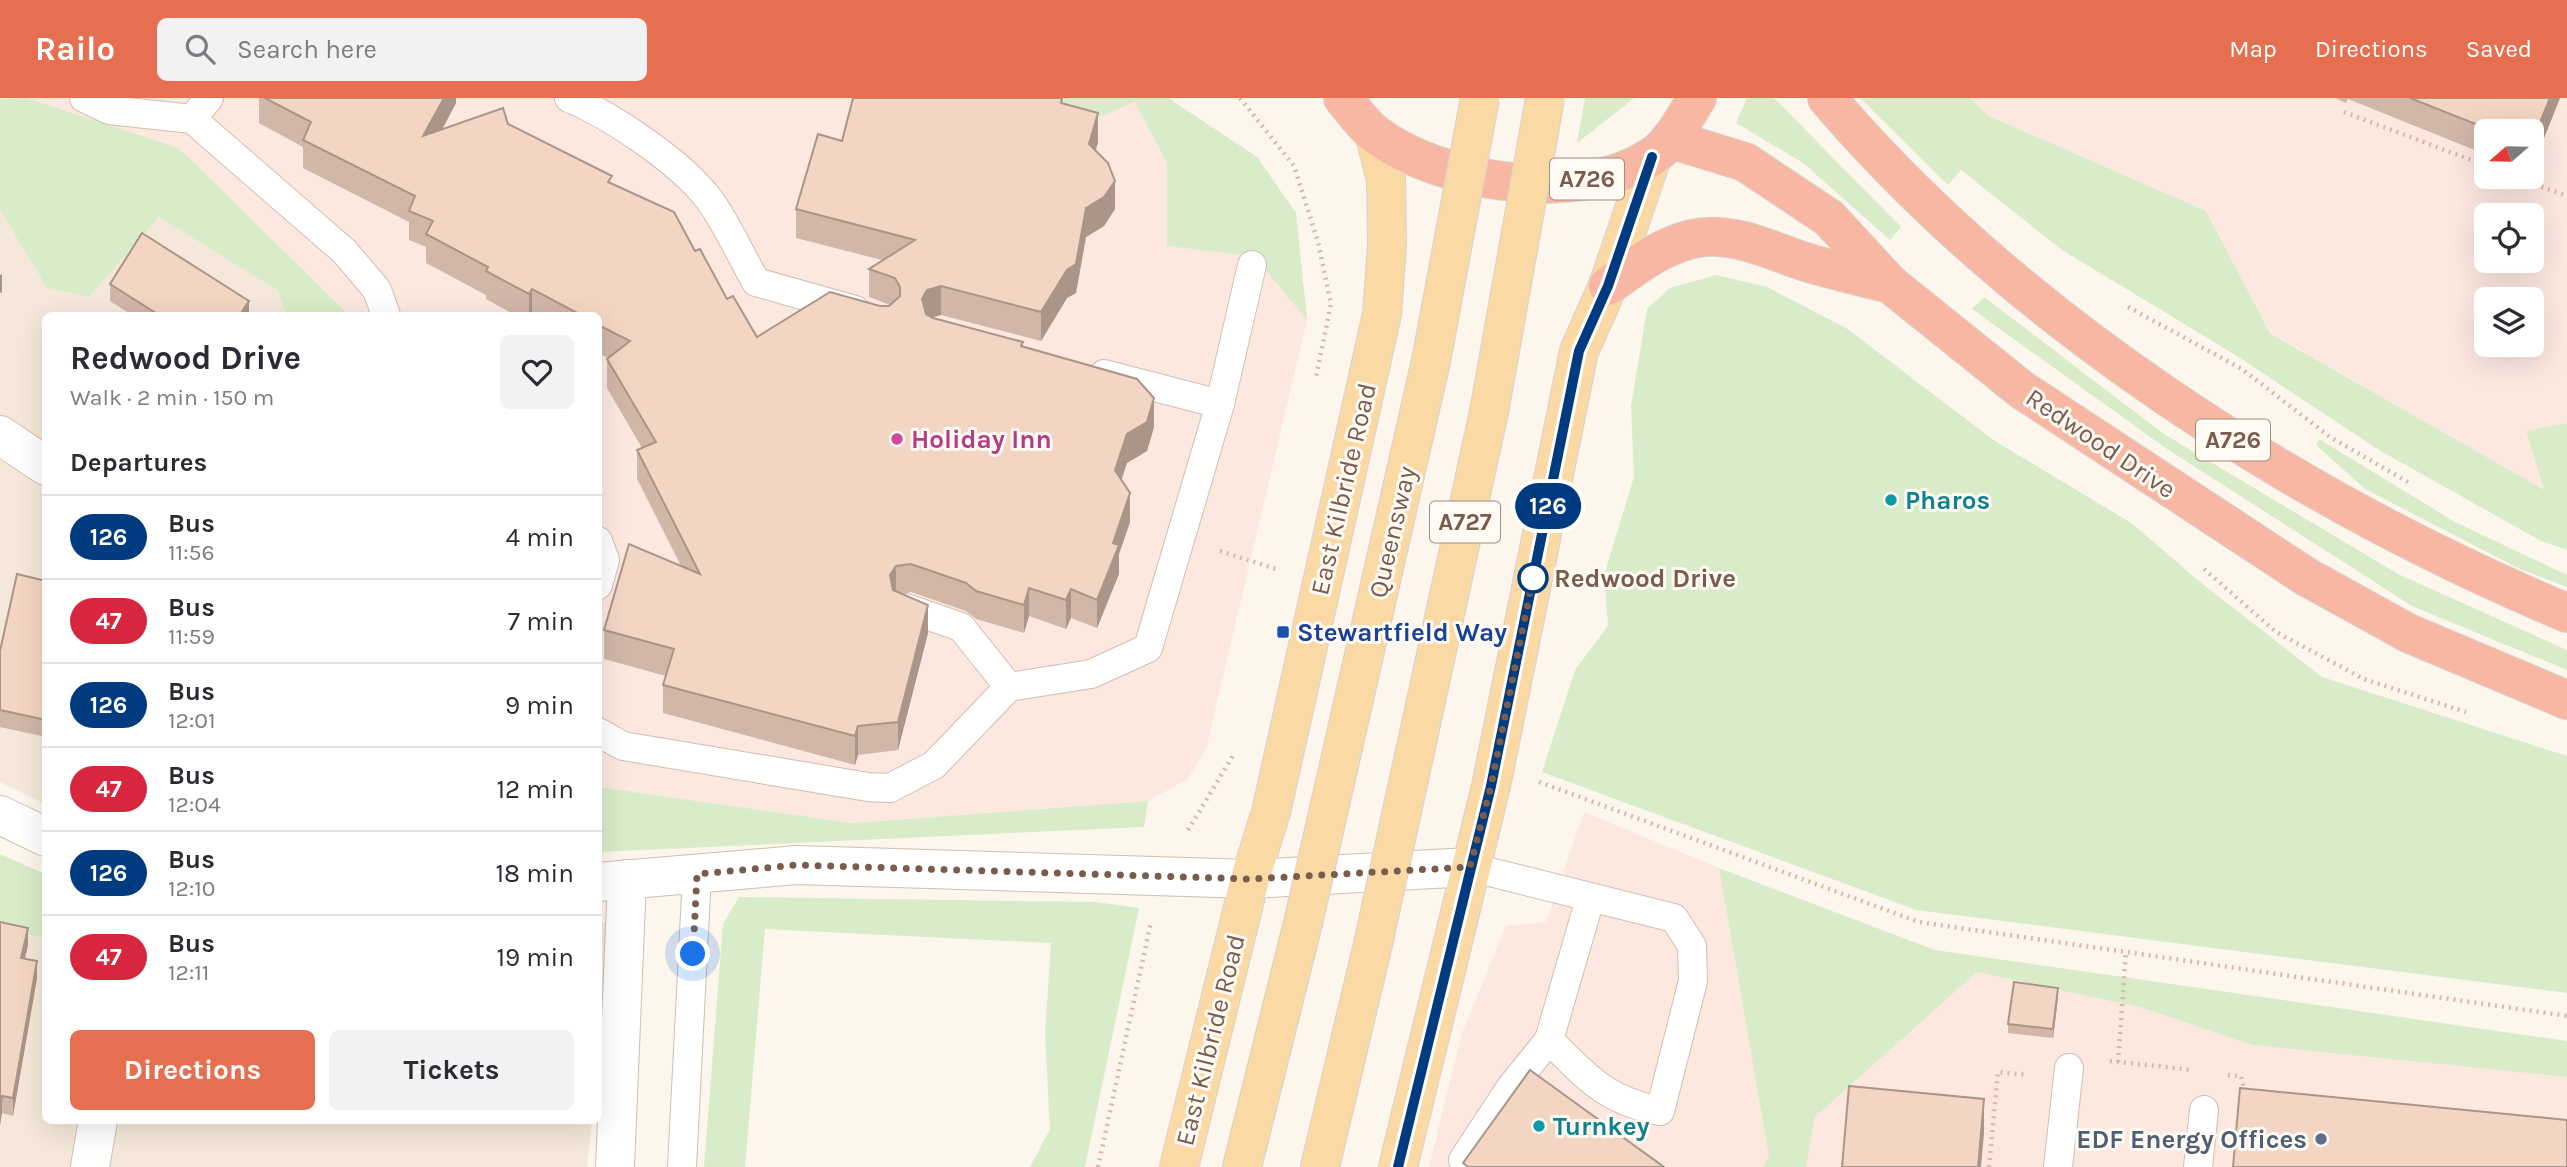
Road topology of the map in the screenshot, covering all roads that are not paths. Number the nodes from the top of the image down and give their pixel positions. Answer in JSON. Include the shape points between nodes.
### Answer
{"nodes":[{"id":1,"x":84,"y":98,"type":"edge"},
{"id":2,"x":569,"y":98,"type":"edge"},
{"id":3,"x":1343,"y":98,"type":"edge"},
{"id":4,"x":1480,"y":98,"type":"edge"},
{"id":5,"x":1545,"y":98,"type":"edge"},
{"id":6,"x":1697,"y":98,"type":"edge"},
{"id":7,"x":1827,"y":98,"type":"edge"},
{"id":8,"x":604,"y":105,"type":"edge"},
{"id":9,"x":200,"y":109,"type":"edge"},
{"id":10,"x":1374,"y":133,"type":"junction"},
{"id":11,"x":1661,"y":148,"type":"junction"},
{"id":12,"x":1252,"y":265,"type":"dead end"},
{"id":13,"x":1891,"y":284,"type":"junction"},
{"id":14,"x":1608,"y":286,"type":"junction"},
{"id":15,"x":385,"y":312,"type":"edge"},
{"id":16,"x":884,"y":319,"type":"edge"},
{"id":17,"x":1072,"y":366,"type":"edge"},
{"id":18,"x":1220,"y":404,"type":"junction"},
{"id":19,"x":0,"y":436,"type":"edge"},
{"id":20,"x":42,"y":463,"type":"edge"},
{"id":21,"x":906,"y":608,"type":"edge"},
{"id":22,"x":2567,"y":612,"type":"edge"},
{"id":23,"x":1009,"y":687,"type":"junction"},
{"id":24,"x":2567,"y":700,"type":"edge"},
{"id":25,"x":602,"y":734,"type":"edge"},
{"id":26,"x":0,"y":815,"type":"edge"},
{"id":27,"x":42,"y":835,"type":"edge"},
{"id":28,"x":1470,"y":867,"type":"junction"},
{"id":29,"x":697,"y":874,"type":"junction"},
{"id":30,"x":1250,"y":879,"type":"junction"},
{"id":31,"x":613,"y":881,"type":"edge"},
{"id":32,"x":1590,"y":899,"type":"junction"},
{"id":33,"x":1549,"y":1040,"type":"junction"},
{"id":34,"x":2069,"y":1073,"type":"road end"},
{"id":35,"x":2204,"y":1110,"type":"dead end"},
{"id":36,"x":96,"y":1124,"type":"edge"},
{"id":37,"x":1463,"y":1160,"type":"edge"},
{"id":38,"x":90,"y":1167,"type":"edge"},
{"id":39,"x":615,"y":1167,"type":"edge"},
{"id":40,"x":681,"y":1167,"type":"edge"},
{"id":41,"x":1178,"y":1167,"type":"edge"},
{"id":42,"x":1242,"y":1167,"type":"edge"},
{"id":43,"x":1320,"y":1167,"type":"edge"},
{"id":44,"x":1398,"y":1167,"type":"edge"},
{"id":45,"x":2058,"y":1167,"type":"edge"},
{"id":46,"x":2198,"y":1167,"type":"edge"}],
"edges":[{"from":1,"to":9,"type":"lane","via":[[109,110]]},
{"from":2,"to":8,"type":"lane"},
{"from":3,"to":10,"type":"highway","number":"A726"},
{"from":4,"to":42,"type":"main road","name":"Queensway","number":"A727","bridge":true,"via":[[1432,361]]},
{"from":5,"to":43,"type":"main road","number":"A727","bridge":true,"via":[[1489,412]]},
{"from":6,"to":11,"type":"highway"},
{"from":7,"to":22,"type":"highway","number":"A726","via":[[1933,213],[2075,329],[2245,449],[2479,576]]},
{"from":8,"to":16,"type":"lane","via":[[708,198],[757,282]]},
{"from":9,"to":15,"type":"lane","via":[[345,252],[377,290]]},
{"from":10,"to":11,"type":"highway","number":"A726","via":[[1445,170],[1499,182],[1584,180],[1621,172]]},
{"from":10,"to":30,"type":"main road","name":"East Kilbride Road","via":[[1386,179],[1382,314],[1270,812]]},
{"from":11,"to":13,"type":"highway","name":"Redwood Drive","number":"A726","via":[[1745,162],[1829,218]]},
{"from":11,"to":14,"type":"main road"},
{"from":12,"to":18,"type":"lane"},
{"from":13,"to":14,"type":"highway","number":"A726","via":[[1760,245],[1711,237],[1654,253]]},
{"from":13,"to":24,"type":"highway","name":"Redwood Drive","number":"A726","via":[[2022,390],[2305,576],[2409,633]]},
{"from":14,"to":28,"type":"main road","via":[[1579,351],[1491,786]]},
{"from":17,"to":18,"type":"lane"},
{"from":18,"to":23,"type":"lane","via":[[1148,648],[1091,674]]},
{"from":19,"to":20,"type":"street"},
{"from":21,"to":23,"type":"lane","via":[[961,627]]},
{"from":23,"to":25,"type":"lane","via":[[934,765],[890,788],[623,746]]},
{"from":26,"to":27,"type":"street"},
{"from":28,"to":30,"type":"street"},
{"from":28,"to":32,"type":"lane"},
{"from":28,"to":44,"type":"main road"},
{"from":29,"to":30,"type":"street","via":[[797,865]]},
{"from":29,"to":31,"type":"street"},
{"from":29,"to":40,"type":"lane"},
{"from":30,"to":41,"type":"main road","name":"East Kilbride Road"},
{"from":31,"to":39,"type":"street"},
{"from":32,"to":33,"type":"lane"},
{"from":32,"to":33,"type":"lane","via":[[1674,918],[1692,946],[1693,981],[1660,1111],[1629,1105],[1600,1089]]},
{"from":33,"to":37,"type":"lane","via":[[1511,1087]]},
{"from":34,"to":45,"type":"lane"},
{"from":35,"to":46,"type":"lane"},
{"from":36,"to":38,"type":"street"}]}
